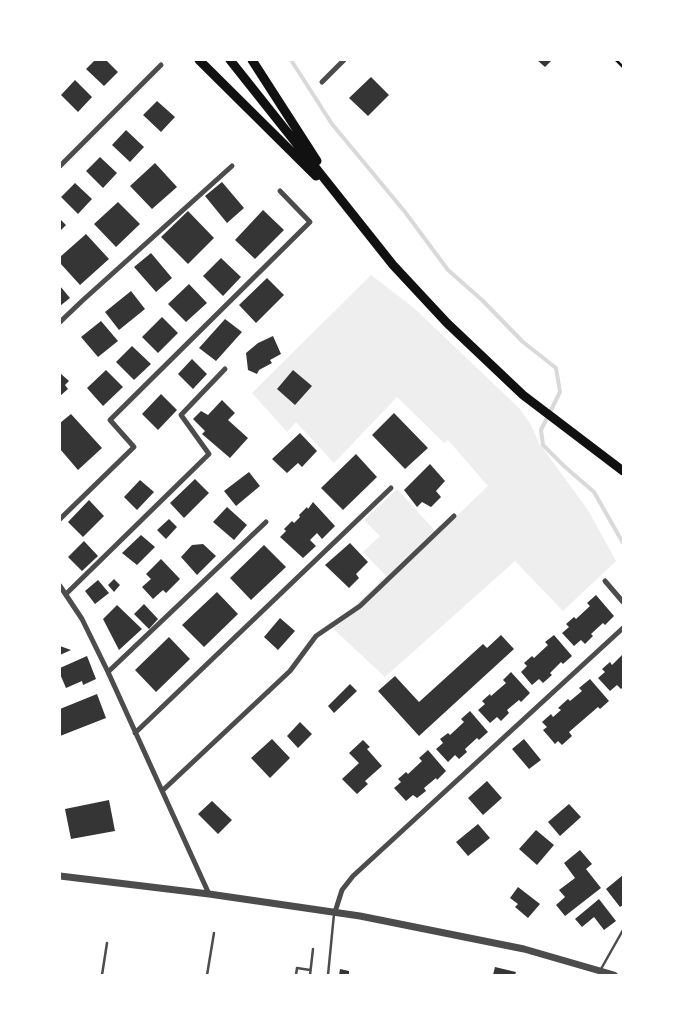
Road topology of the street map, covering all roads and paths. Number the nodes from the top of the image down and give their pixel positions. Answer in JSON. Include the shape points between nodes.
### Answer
{"nodes":[{"id":1,"x":199,"y":60,"type":"edge"},
{"id":2,"x":230,"y":60,"type":"edge"},
{"id":3,"x":252,"y":60,"type":"edge"},
{"id":4,"x":344,"y":60,"type":"edge"},
{"id":5,"x":616,"y":60,"type":"edge"},
{"id":6,"x":161,"y":65,"type":"dead end"},
{"id":7,"x":623,"y":67,"type":"edge"},
{"id":8,"x":322,"y":82,"type":"dead end"},
{"id":9,"x":60,"y":166,"type":"edge"},
{"id":10,"x":232,"y":166,"type":"dead end"},
{"id":11,"x":280,"y":191,"type":"dead end"},
{"id":12,"x":344,"y":203,"type":"junction"},
{"id":13,"x":60,"y":322,"type":"edge"},
{"id":14,"x":225,"y":369,"type":"dead end"},
{"id":15,"x":623,"y":471,"type":"edge"},
{"id":16,"x":391,"y":488,"type":"dead end"},
{"id":17,"x":454,"y":516,"type":"dead end"},
{"id":18,"x":60,"y":519,"type":"edge"},
{"id":19,"x":266,"y":522,"type":"dead end"},
{"id":20,"x":605,"y":581,"type":"dead end"},
{"id":21,"x":60,"y":586,"type":"edge"},
{"id":22,"x":66,"y":594,"type":"junction"},
{"id":23,"x":623,"y":602,"type":"edge"},
{"id":24,"x":623,"y":628,"type":"edge"},
{"id":25,"x":108,"y":672,"type":"junction"},
{"id":26,"x":135,"y":733,"type":"junction"},
{"id":27,"x":162,"y":791,"type":"junction"},
{"id":28,"x":60,"y":876,"type":"edge"},
{"id":29,"x":209,"y":894,"type":"junction"},
{"id":30,"x":335,"y":912,"type":"junction"},
{"id":31,"x":623,"y":930,"type":"edge"},
{"id":32,"x":214,"y":934,"type":"dead end"},
{"id":33,"x":107,"y":943,"type":"dead end"},
{"id":34,"x":312,"y":949,"type":"dead end"},
{"id":35,"x":310,"y":970,"type":"junction"},
{"id":36,"x":600,"y":971,"type":"junction"},
{"id":37,"x":102,"y":975,"type":"edge"},
{"id":38,"x":207,"y":975,"type":"edge"},
{"id":39,"x":296,"y":975,"type":"edge"},
{"id":40,"x":310,"y":975,"type":"edge"},
{"id":41,"x":328,"y":975,"type":"edge"},
{"id":42,"x":614,"y":975,"type":"edge"}],
"edges":[{"from":1,"to":12,"type":"main road"},
{"from":2,"to":12,"type":"main road"},
{"from":3,"to":12,"type":"main road"},
{"from":4,"to":8,"type":"street"},
{"from":5,"to":7,"type":"path"},
{"from":6,"to":9,"type":"street"},
{"from":10,"to":13,"type":"street"},
{"from":11,"to":18,"type":"street","via":[[310,222],[110,420],[134,447]]},
{"from":12,"to":15,"type":"main road","via":[[393,265],[447,323],[522,395]]},
{"from":14,"to":22,"type":"street","via":[[181,415],[209,454]]},
{"from":16,"to":26,"type":"street"},
{"from":17,"to":27,"type":"street","via":[[360,606],[316,636],[297,664]]},
{"from":19,"to":25,"type":"street"},
{"from":20,"to":23,"type":"street"},
{"from":21,"to":22,"type":"street"},
{"from":22,"to":25,"type":"street"},
{"from":24,"to":30,"type":"street","via":[[353,876],[342,890]]},
{"from":25,"to":26,"type":"street"},
{"from":26,"to":27,"type":"street"},
{"from":27,"to":29,"type":"street"},
{"from":28,"to":29,"type":"street"},
{"from":29,"to":30,"type":"street"},
{"from":30,"to":36,"type":"street","via":[[542,953]]},
{"from":30,"to":41,"type":"lane"},
{"from":31,"to":36,"type":"lane"},
{"from":32,"to":38,"type":"lane"},
{"from":33,"to":37,"type":"lane"},
{"from":34,"to":35,"type":"lane"},
{"from":35,"to":39,"type":"lane","via":[[297,968]]},
{"from":35,"to":40,"type":"lane"},
{"from":36,"to":42,"type":"street"}]}
